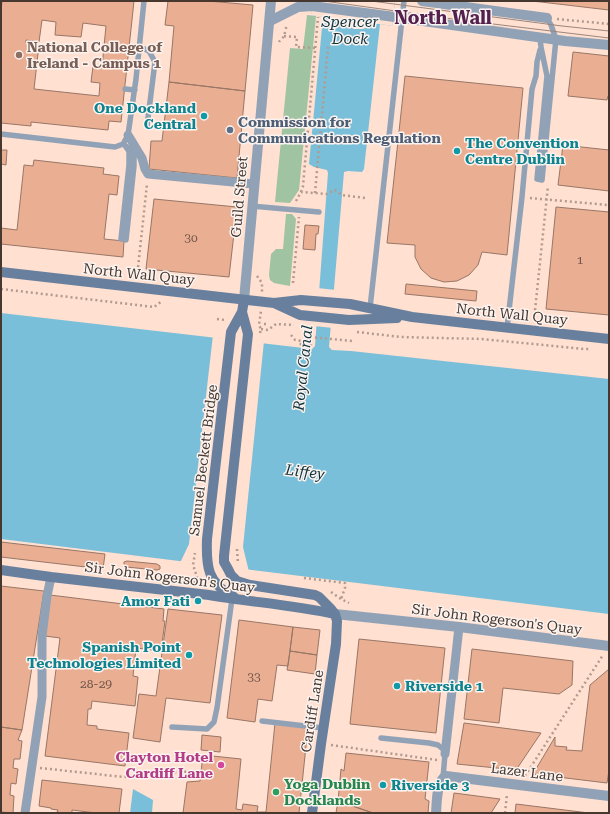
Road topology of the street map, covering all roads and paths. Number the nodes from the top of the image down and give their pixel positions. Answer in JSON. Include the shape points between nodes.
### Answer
{"nodes":[{"id":1,"x":144,"y":1,"type":"edge"},
{"id":2,"x":271,"y":1,"type":"edge"},
{"id":3,"x":404,"y":1,"type":"edge"},
{"id":4,"x":422,"y":1,"type":"edge"},
{"id":5,"x":318,"y":16,"type":"dead end"},
{"id":6,"x":398,"y":17,"type":"junction"},
{"id":7,"x":547,"y":18,"type":"junction"},
{"id":8,"x":270,"y":21,"type":"junction"},
{"id":9,"x":609,"y":24,"type":"edge"},
{"id":10,"x":280,"y":39,"type":"dead end"},
{"id":11,"x":556,"y":39,"type":"junction"},
{"id":12,"x":540,"y":42,"type":"junction"},
{"id":13,"x":609,"y":45,"type":"edge"},
{"id":14,"x":140,"y":47,"type":"junction"},
{"id":15,"x":328,"y":47,"type":"dead end"},
{"id":16,"x":315,"y":48,"type":"junction"},
{"id":17,"x":125,"y":90,"type":"dead end"},
{"id":18,"x":135,"y":90,"type":"junction"},
{"id":19,"x":148,"y":126,"type":"dead end"},
{"id":20,"x":1,"y":134,"type":"edge"},
{"id":21,"x":128,"y":135,"type":"junction"},
{"id":22,"x":123,"y":144,"type":"junction"},
{"id":23,"x":148,"y":174,"type":"junction"},
{"id":24,"x":254,"y":184,"type":"junction"},
{"id":25,"x":301,"y":192,"type":"junction"},
{"id":26,"x":315,"y":193,"type":"junction"},
{"id":27,"x":522,"y":197,"type":"junction"},
{"id":28,"x":365,"y":198,"type":"dead end"},
{"id":29,"x":608,"y":205,"type":"edge"},
{"id":30,"x":252,"y":206,"type":"junction"},
{"id":31,"x":291,"y":209,"type":"junction"},
{"id":32,"x":319,"y":212,"type":"dead end"},
{"id":33,"x":124,"y":239,"type":"dead end"},
{"id":34,"x":1,"y":272,"type":"edge"},
{"id":35,"x":292,"y":283,"type":"dead end"},
{"id":36,"x":136,"y":288,"type":"junction"},
{"id":37,"x":1,"y":289,"type":"edge"},
{"id":38,"x":176,"y":292,"type":"junction"},
{"id":39,"x":244,"y":300,"type":"junction"},
{"id":40,"x":274,"y":303,"type":"junction"},
{"id":41,"x":370,"y":308,"type":"junction"},
{"id":42,"x":242,"y":312,"type":"junction"},
{"id":43,"x":260,"y":314,"type":"dead end"},
{"id":44,"x":412,"y":317,"type":"junction"},
{"id":45,"x":217,"y":319,"type":"dead end"},
{"id":46,"x":225,"y":320,"type":"dead end"},
{"id":47,"x":276,"y":324,"type":"dead end"},
{"id":48,"x":507,"y":328,"type":"junction"},
{"id":49,"x":351,"y":331,"type":"dead end"},
{"id":50,"x":291,"y":336,"type":"dead end"},
{"id":51,"x":310,"y":337,"type":"dead end"},
{"id":52,"x":609,"y":339,"type":"edge"},
{"id":53,"x":352,"y":341,"type":"dead end"},
{"id":54,"x":299,"y":344,"type":"dead end"},
{"id":55,"x":584,"y":349,"type":"dead end"},
{"id":56,"x":237,"y":550,"type":"dead end"},
{"id":57,"x":193,"y":565,"type":"dead end"},
{"id":58,"x":228,"y":569,"type":"joint"},
{"id":59,"x":1,"y":570,"type":"edge"},
{"id":60,"x":238,"y":570,"type":"dead end"},
{"id":61,"x":51,"y":577,"type":"junction"},
{"id":62,"x":304,"y":578,"type":"dead end"},
{"id":63,"x":193,"y":586,"type":"dead end"},
{"id":64,"x":341,"y":599,"type":"dead end"},
{"id":65,"x":236,"y":600,"type":"junction"},
{"id":66,"x":335,"y":614,"type":"junction"},
{"id":67,"x":460,"y":627,"type":"junction"},
{"id":68,"x":609,"y":646,"type":"edge"},
{"id":69,"x":262,"y":720,"type":"dead end"},
{"id":70,"x":172,"y":727,"type":"dead end"},
{"id":71,"x":323,"y":728,"type":"junction"},
{"id":72,"x":381,"y":738,"type":"dead end"},
{"id":73,"x":345,"y":746,"type":"dead end"},
{"id":74,"x":445,"y":758,"type":"junction"},
{"id":75,"x":32,"y":767,"type":"junction"},
{"id":76,"x":201,"y":771,"type":"dead end"},
{"id":77,"x":443,"y":778,"type":"junction"},
{"id":78,"x":513,"y":785,"type":"junction"},
{"id":79,"x":609,"y":796,"type":"edge"},
{"id":80,"x":25,"y":813,"type":"edge"},
{"id":81,"x":312,"y":813,"type":"edge"},
{"id":82,"x":436,"y":813,"type":"edge"},
{"id":83,"x":505,"y":813,"type":"edge"}],
"edges":[{"from":1,"to":14,"type":"lane"},
{"from":2,"to":8,"type":"street","name":"Guild Street"},
{"from":3,"to":6,"type":"lane"},
{"from":4,"to":7,"type":"street"},
{"from":5,"to":16,"type":"path"},
{"from":6,"to":8,"type":"street","via":[[312,6],[298,7]]},
{"from":6,"to":12,"type":"street"},
{"from":6,"to":41,"type":"lane"},
{"from":7,"to":9,"type":"path"},
{"from":7,"to":11,"type":"lane"},
{"from":8,"to":24,"type":"street","name":"Guild Street"},
{"from":10,"to":16,"type":"path","via":[[284,36],[297,37],[296,47]]},
{"from":11,"to":12,"type":"street"},
{"from":11,"to":12,"type":"lane","via":[[540,173],[547,76]]},
{"from":11,"to":13,"type":"street"},
{"from":12,"to":27,"type":"lane","via":[[532,89]]},
{"from":14,"to":18,"type":"lane"},
{"from":14,"to":19,"type":"lane","via":[[148,51],[155,62]]},
{"from":15,"to":26,"type":"path"},
{"from":16,"to":25,"type":"path"},
{"from":17,"to":18,"type":"lane"},
{"from":18,"to":21,"type":"lane"},
{"from":20,"to":22,"type":"lane","via":[[115,147]]},
{"from":21,"to":22,"type":"lane"},
{"from":21,"to":23,"type":"street"},
{"from":22,"to":33,"type":"lane","via":[[134,152]]},
{"from":23,"to":24,"type":"street"},
{"from":23,"to":36,"type":"path"},
{"from":24,"to":30,"type":"street","name":"Guild Street"},
{"from":25,"to":26,"type":"path"},
{"from":25,"to":31,"type":"path"},
{"from":26,"to":28,"type":"path","via":[[327,194],[335,190],[342,195]]},
{"from":27,"to":29,"type":"path"},
{"from":27,"to":48,"type":"lane"},
{"from":30,"to":31,"type":"lane"},
{"from":30,"to":39,"type":"street","name":"Guild Street"},
{"from":31,"to":32,"type":"lane"},
{"from":31,"to":35,"type":"path","via":[[299,216]]},
{"from":34,"to":36,"type":"main road","name":"North Wall Quay"},
{"from":36,"to":38,"type":"main road","name":"North Wall Quay"},
{"from":37,"to":38,"type":"path","via":[[154,306]]},
{"from":38,"to":39,"type":"main road","name":"North Wall Quay"},
{"from":39,"to":40,"type":"main road","name":"North Wall Quay"},
{"from":39,"to":42,"type":"main road","name":"Samuel Beckett Bridge"},
{"from":40,"to":41,"type":"main road","name":"North Wall Quay","via":[[301,300]]},
{"from":40,"to":44,"type":"main road","name":"North Wall Quay","via":[[300,315],[349,320]]},
{"from":41,"to":44,"type":"main road","name":"North Wall Quay"},
{"from":42,"to":58,"type":"main road","name":"Samuel Beckett Bridge","via":[[248,334],[224,556]]},
{"from":42,"to":65,"type":"main road","name":"Samuel Beckett Bridge","via":[[231,332],[206,558],[207,567],[218,586]]},
{"from":43,"to":47,"type":"path","via":[[261,329],[268,330]]},
{"from":44,"to":48,"type":"main road","name":"North Wall Quay"},
{"from":45,"to":46,"type":"path"},
{"from":48,"to":52,"type":"main road","name":"North Wall Quay"},
{"from":49,"to":55,"type":"path","via":[[482,339]]},
{"from":50,"to":54,"type":"path","via":[[295,340],[311,342],[311,345]]},
{"from":51,"to":53,"type":"path"},
{"from":56,"to":60,"type":"path"},
{"from":57,"to":63,"type":"path","via":[[197,577]]},
{"from":58,"to":66,"type":"main road","name":"Sir John Rogerson's Quay","via":[[237,581],[250,585],[315,595],[326,602]]},
{"from":59,"to":61,"type":"main road","name":"Sir John Rogerson's Quay"},
{"from":61,"to":65,"type":"main road","name":"Sir John Rogerson's Quay"},
{"from":61,"to":75,"type":"street","via":[[42,636],[42,697]]},
{"from":62,"to":64,"type":"path","via":[[345,583]]},
{"from":65,"to":66,"type":"main road","name":"Sir John Rogerson's Quay","via":[[308,608]]},
{"from":65,"to":70,"type":"lane","via":[[214,722],[207,729]]},
{"from":66,"to":67,"type":"street","name":"Sir John Rogerson's Quay"},
{"from":66,"to":71,"type":"main road","name":"Cardiff Lane","via":[[336,644]]},
{"from":67,"to":68,"type":"street","name":"Sir John Rogerson's Quay"},
{"from":67,"to":74,"type":"street"},
{"from":68,"to":78,"type":"path","via":[[524,778]]},
{"from":69,"to":71,"type":"lane"},
{"from":71,"to":81,"type":"main road","name":"Cardiff Lane"},
{"from":72,"to":74,"type":"lane","via":[[435,744],[444,750]]},
{"from":73,"to":74,"type":"path"},
{"from":74,"to":77,"type":"lane"},
{"from":75,"to":76,"type":"path","via":[[124,777]]},
{"from":75,"to":80,"type":"street"},
{"from":77,"to":78,"type":"street","name":"Lazer Lane","via":[[450,776]]},
{"from":77,"to":82,"type":"street"},
{"from":78,"to":79,"type":"street","name":"Lazer Lane"},
{"from":78,"to":83,"type":"path"}]}
